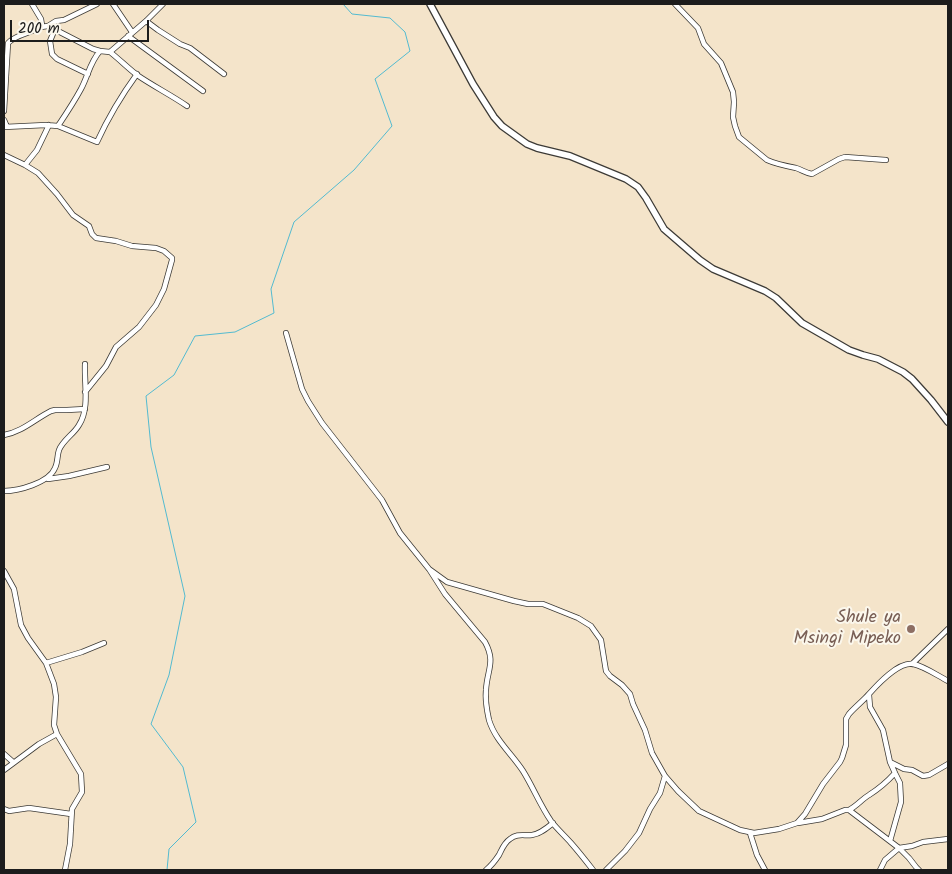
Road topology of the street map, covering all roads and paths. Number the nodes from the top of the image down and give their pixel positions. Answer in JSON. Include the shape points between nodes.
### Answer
{"nodes":[{"id":1,"x":32,"y":4,"type":"edge"},
{"id":2,"x":98,"y":4,"type":"edge"},
{"id":3,"x":113,"y":4,"type":"edge"},
{"id":4,"x":154,"y":4,"type":"edge"},
{"id":5,"x":163,"y":4,"type":"edge"},
{"id":6,"x":430,"y":4,"type":"edge"},
{"id":7,"x":675,"y":4,"type":"edge"},
{"id":8,"x":158,"y":9,"type":"junction"},
{"id":9,"x":146,"y":21,"type":"junction"},
{"id":10,"x":48,"y":26,"type":"junction"},
{"id":11,"x":41,"y":27,"type":"junction"},
{"id":12,"x":56,"y":29,"type":"junction"},
{"id":13,"x":130,"y":34,"type":"junction"},
{"id":14,"x":100,"y":51,"type":"junction"},
{"id":15,"x":110,"y":52,"type":"junction"},
{"id":16,"x":88,"y":74,"type":"junction"},
{"id":17,"x":136,"y":74,"type":"junction"},
{"id":18,"x":224,"y":74,"type":"dead end"},
{"id":19,"x":203,"y":91,"type":"dead end"},
{"id":20,"x":187,"y":106,"type":"dead end"},
{"id":21,"x":4,"y":111,"type":"edge"},
{"id":22,"x":4,"y":120,"type":"edge"},
{"id":23,"x":49,"y":125,"type":"junction"},
{"id":24,"x":58,"y":126,"type":"junction"},
{"id":25,"x":5,"y":127,"type":"edge"},
{"id":26,"x":4,"y":155,"type":"edge"},
{"id":27,"x":886,"y":160,"type":"dead end"},
{"id":28,"x":25,"y":165,"type":"junction"},
{"id":29,"x":286,"y":333,"type":"dead end"},
{"id":30,"x":85,"y":364,"type":"dead end"},
{"id":31,"x":85,"y":392,"type":"junction"},
{"id":32,"x":85,"y":408,"type":"junction"},
{"id":33,"x":948,"y":422,"type":"edge"},
{"id":34,"x":4,"y":435,"type":"edge"},
{"id":35,"x":107,"y":467,"type":"dead end"},
{"id":36,"x":47,"y":479,"type":"junction"},
{"id":37,"x":4,"y":491,"type":"edge"},
{"id":38,"x":429,"y":569,"type":"junction"},
{"id":39,"x":4,"y":571,"type":"edge"},
{"id":40,"x":6,"y":578,"type":"edge"},
{"id":41,"x":948,"y":629,"type":"edge"},
{"id":42,"x":104,"y":643,"type":"dead end"},
{"id":43,"x":46,"y":663,"type":"junction"},
{"id":44,"x":912,"y":664,"type":"junction"},
{"id":45,"x":948,"y":681,"type":"edge"},
{"id":46,"x":868,"y":694,"type":"junction"},
{"id":47,"x":57,"y":734,"type":"junction"},
{"id":48,"x":4,"y":754,"type":"edge"},
{"id":49,"x":13,"y":762,"type":"junction"},
{"id":50,"x":890,"y":762,"type":"junction"},
{"id":51,"x":948,"y":764,"type":"edge"},
{"id":52,"x":4,"y":770,"type":"edge"},
{"id":53,"x":895,"y":773,"type":"junction"},
{"id":54,"x":665,"y":776,"type":"junction"},
{"id":55,"x":4,"y":809,"type":"edge"},
{"id":56,"x":849,"y":810,"type":"junction"},
{"id":57,"x":71,"y":814,"type":"junction"},
{"id":58,"x":553,"y":823,"type":"junction"},
{"id":59,"x":797,"y":824,"type":"junction"},
{"id":60,"x":750,"y":833,"type":"junction"},
{"id":61,"x":948,"y":839,"type":"edge"},
{"id":62,"x":890,"y":841,"type":"junction"},
{"id":63,"x":899,"y":848,"type":"junction"},
{"id":64,"x":65,"y":870,"type":"edge"},
{"id":65,"x":486,"y":870,"type":"edge"},
{"id":66,"x":593,"y":870,"type":"edge"},
{"id":67,"x":606,"y":870,"type":"edge"},
{"id":68,"x":765,"y":870,"type":"edge"},
{"id":69,"x":880,"y":870,"type":"edge"},
{"id":70,"x":919,"y":870,"type":"edge"}],
"edges":[{"from":1,"to":11,"type":"street","via":[[41,19]]},
{"from":2,"to":10,"type":"street"},
{"from":3,"to":13,"type":"street"},
{"from":4,"to":8,"type":"street"},
{"from":5,"to":8,"type":"street"},
{"from":6,"to":33,"type":"street","via":[[473,84],[502,126],[527,144],[570,156],[626,179],[646,198],[664,229],[700,260],[776,298],[802,323],[849,350],[878,358],[903,372]]},
{"from":7,"to":27,"type":"street","via":[[698,28],[704,44],[721,63],[733,92],[734,126],[739,137],[767,160],[809,174],[845,157]]},
{"from":8,"to":9,"type":"street"},
{"from":9,"to":13,"type":"street"},
{"from":9,"to":18,"type":"street"},
{"from":10,"to":11,"type":"street"},
{"from":10,"to":12,"type":"street"},
{"from":11,"to":21,"type":"street","via":[[8,43]]},
{"from":12,"to":14,"type":"street"},
{"from":12,"to":16,"type":"street","via":[[50,41],[52,54]]},
{"from":13,"to":15,"type":"street"},
{"from":13,"to":19,"type":"street"},
{"from":14,"to":15,"type":"street"},
{"from":14,"to":16,"type":"street"},
{"from":15,"to":17,"type":"street"},
{"from":16,"to":24,"type":"street"},
{"from":17,"to":20,"type":"street"},
{"from":17,"to":24,"type":"street","via":[[112,110],[98,142]]},
{"from":22,"to":25,"type":"street"},
{"from":23,"to":24,"type":"street"},
{"from":23,"to":25,"type":"street"},
{"from":23,"to":28,"type":"street","via":[[37,150]]},
{"from":26,"to":28,"type":"street"},
{"from":28,"to":31,"type":"street","via":[[44,179],[73,215],[89,226],[96,238],[156,248],[172,258],[156,305],[116,347],[106,366]]},
{"from":29,"to":38,"type":"street","via":[[308,401]]},
{"from":30,"to":31,"type":"street"},
{"from":31,"to":32,"type":"street"},
{"from":32,"to":34,"type":"street","via":[[51,411]]},
{"from":32,"to":36,"type":"street","via":[[84,417],[60,448],[56,468]]},
{"from":35,"to":36,"type":"street"},
{"from":36,"to":37,"type":"street"},
{"from":38,"to":54,"type":"street","via":[[447,582],[514,601],[543,604],[591,626],[600,640],[606,671],[630,694],[652,753]]},
{"from":38,"to":58,"type":"street","via":[[489,650],[488,717],[501,743],[523,772]]},
{"from":39,"to":40,"type":"street"},
{"from":40,"to":43,"type":"street","via":[[14,589],[21,625]]},
{"from":41,"to":44,"type":"street"},
{"from":42,"to":43,"type":"street"},
{"from":43,"to":47,"type":"street","via":[[54,684]]},
{"from":44,"to":45,"type":"street"},
{"from":44,"to":46,"type":"street","via":[[893,671]]},
{"from":46,"to":50,"type":"street","via":[[870,706],[883,730]]},
{"from":46,"to":59,"type":"street","via":[[846,719],[846,746],[840,762]]},
{"from":47,"to":49,"type":"street"},
{"from":47,"to":57,"type":"street","via":[[81,774],[82,792]]},
{"from":48,"to":49,"type":"street"},
{"from":49,"to":52,"type":"street"},
{"from":50,"to":51,"type":"street","via":[[925,776]]},
{"from":50,"to":53,"type":"street"},
{"from":53,"to":56,"type":"street"},
{"from":53,"to":62,"type":"street","via":[[900,783],[901,802]]},
{"from":54,"to":60,"type":"street","via":[[699,811]]},
{"from":54,"to":67,"type":"street","via":[[660,793],[639,833]]},
{"from":55,"to":57,"type":"street","via":[[29,808]]},
{"from":56,"to":59,"type":"street"},
{"from":56,"to":62,"type":"street"},
{"from":57,"to":64,"type":"street"},
{"from":58,"to":65,"type":"street","via":[[534,835],[516,835],[510,839]]},
{"from":58,"to":66,"type":"street"},
{"from":59,"to":60,"type":"street"},
{"from":60,"to":68,"type":"street"},
{"from":61,"to":63,"type":"street"},
{"from":62,"to":63,"type":"street"},
{"from":63,"to":69,"type":"street","via":[[885,860]]},
{"from":63,"to":70,"type":"street"}]}
